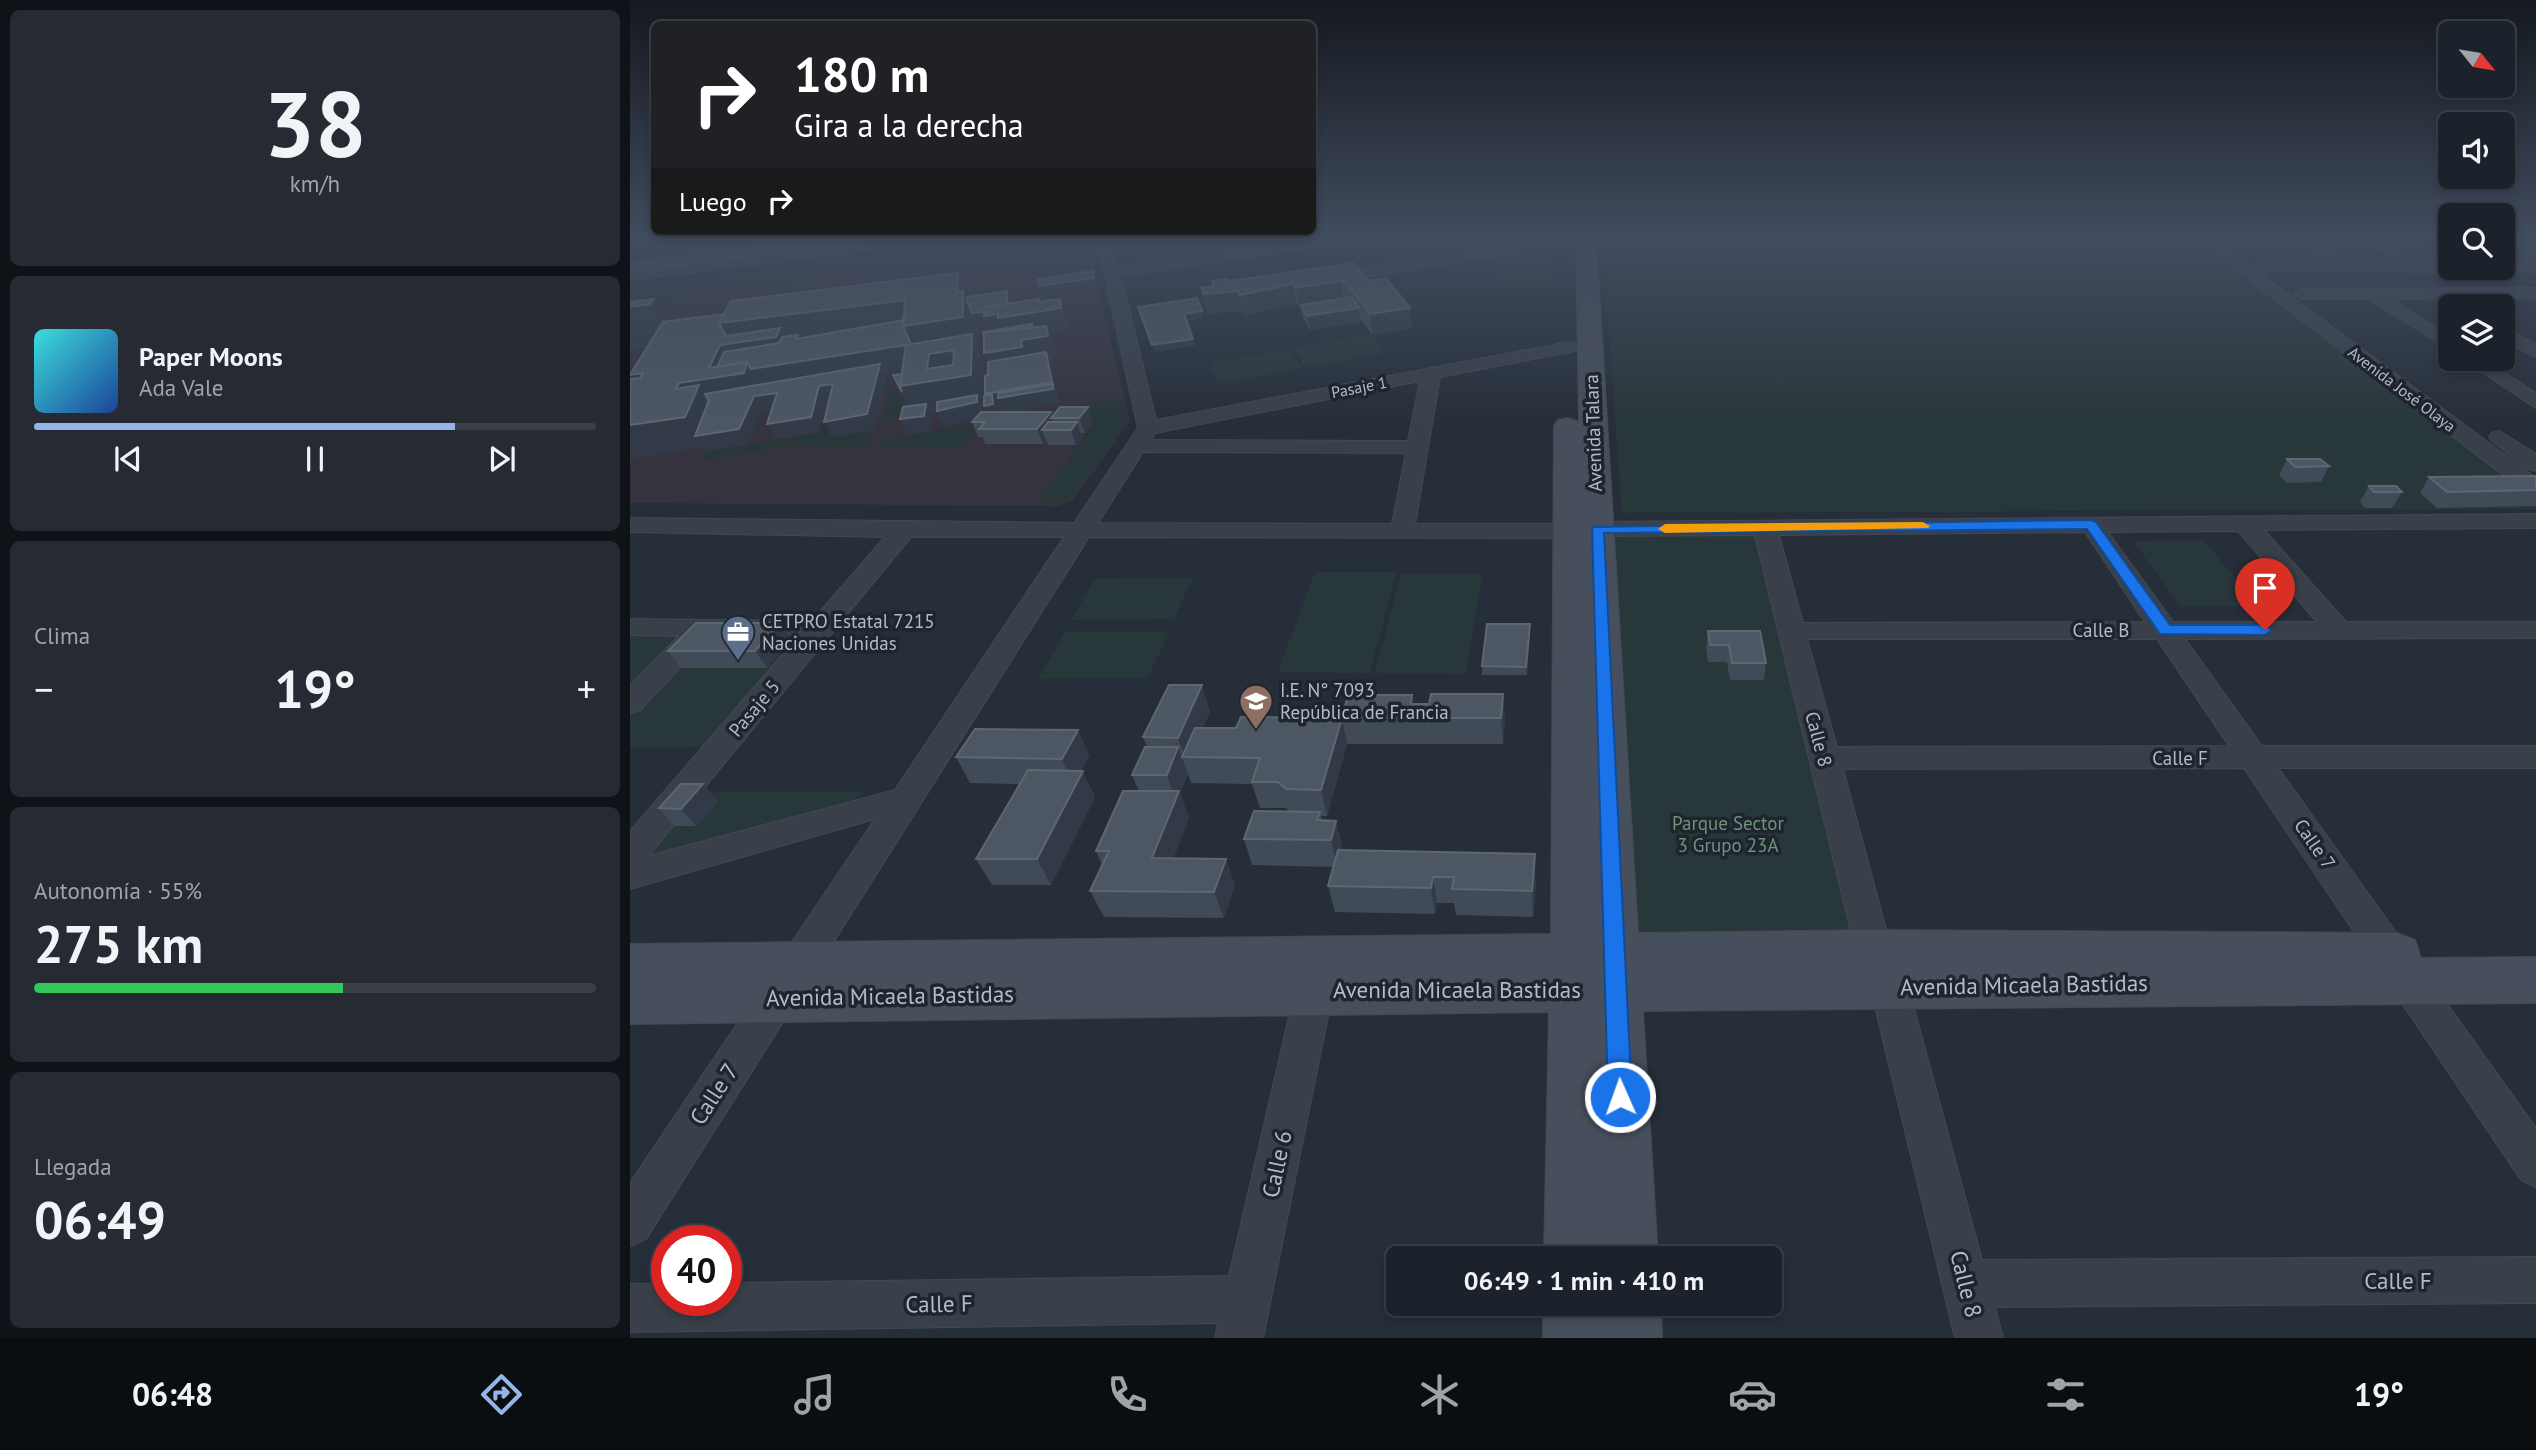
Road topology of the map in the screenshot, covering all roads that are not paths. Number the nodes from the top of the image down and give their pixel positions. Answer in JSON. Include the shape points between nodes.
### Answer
{"nodes":[{"id":1,"x":1123,"y":300,"type":"edge"},
{"id":2,"x":1571,"y":300,"type":"edge"},
{"id":3,"x":1576,"y":300,"type":"edge"},
{"id":4,"x":2285,"y":300,"type":"edge"},
{"id":5,"x":2311,"y":300,"type":"edge"},
{"id":6,"x":2383,"y":300,"type":"edge"},
{"id":7,"x":2510,"y":300,"type":"edge"},
{"id":8,"x":2526,"y":309,"type":"dead end"},
{"id":9,"x":2438,"y":337,"type":"edge"},
{"id":10,"x":2515,"y":340,"type":"edge"},
{"id":11,"x":1569,"y":347,"type":"junction"},
{"id":12,"x":2536,"y":352,"type":"edge"},
{"id":13,"x":2489,"y":371,"type":"edge"},
{"id":14,"x":1431,"y":373,"type":"junction"},
{"id":15,"x":2536,"y":402,"type":"edge"},
{"id":16,"x":2432,"y":411,"type":"junction"},
{"id":17,"x":2462,"y":411,"type":"junction"},
{"id":18,"x":1143,"y":437,"type":"junction"},
{"id":19,"x":1418,"y":447,"type":"junction"},
{"id":20,"x":2536,"y":464,"type":"edge"},
{"id":21,"x":2536,"y":489,"type":"edge"},
{"id":22,"x":2536,"y":521,"type":"edge"},
{"id":23,"x":2244,"y":523,"type":"junction"},
{"id":24,"x":630,"y":524,"type":"edge"},
{"id":25,"x":2091,"y":524,"type":"junction"},
{"id":26,"x":1765,"y":527,"type":"junction"},
{"id":27,"x":904,"y":530,"type":"junction"},
{"id":28,"x":1582,"y":530,"type":"junction"},
{"id":29,"x":1083,"y":531,"type":"junction"},
{"id":30,"x":1402,"y":531,"type":"junction"},
{"id":31,"x":630,"y":627,"type":"edge"},
{"id":32,"x":704,"y":628,"type":"junction"},
{"id":33,"x":819,"y":630,"type":"junction"},
{"id":34,"x":2165,"y":630,"type":"junction"},
{"id":35,"x":2339,"y":630,"type":"junction"},
{"id":36,"x":2536,"y":630,"type":"edge"},
{"id":37,"x":1791,"y":631,"type":"junction"},
{"id":38,"x":630,"y":702,"type":"edge"},
{"id":39,"x":2536,"y":757,"type":"edge"},
{"id":40,"x":1824,"y":758,"type":"junction"},
{"id":41,"x":2255,"y":758,"type":"junction"},
{"id":42,"x":908,"y":798,"type":"junction"},
{"id":43,"x":630,"y":854,"type":"edge"},
{"id":44,"x":630,"y":875,"type":"edge"},
{"id":45,"x":2536,"y":954,"type":"edge"},
{"id":46,"x":630,"y":966,"type":"edge"},
{"id":47,"x":2402,"y":968,"type":"junction"},
{"id":48,"x":1882,"y":969,"type":"junction"},
{"id":49,"x":1595,"y":972,"type":"junction"},
{"id":50,"x":787,"y":981,"type":"junction"},
{"id":51,"x":2536,"y":981,"type":"edge"},
{"id":52,"x":1314,"y":990,"type":"junction"},
{"id":53,"x":630,"y":1000,"type":"edge"},
{"id":54,"x":2536,"y":1165,"type":"edge"},
{"id":55,"x":630,"y":1223,"type":"edge"},
{"id":56,"x":1577,"y":1246,"type":"edge"},
{"id":57,"x":1625,"y":1246,"type":"edge"},
{"id":58,"x":2536,"y":1280,"type":"edge"},
{"id":59,"x":1965,"y":1283,"type":"junction"},
{"id":60,"x":630,"y":1308,"type":"edge"},
{"id":61,"x":1576,"y":1316,"type":"edge"},
{"id":62,"x":1628,"y":1316,"type":"edge"},
{"id":63,"x":1244,"y":1319,"type":"edge"},
{"id":64,"x":1576,"y":1338,"type":"edge"},
{"id":65,"x":1629,"y":1338,"type":"edge"},
{"id":66,"x":1979,"y":1338,"type":"edge"}],
"edges":[{"from":1,"to":18,"type":"street"},
{"from":2,"to":11,"type":"street","name":"Avenida Talara"},
{"from":3,"to":28,"type":"street","name":"Avenida Talara"},
{"from":4,"to":16,"type":"street","name":"Avenida José Olaya"},
{"from":5,"to":17,"type":"street","name":"Avenida José Olaya"},
{"from":6,"to":9,"type":"street"},
{"from":7,"to":8,"type":"street"},
{"from":10,"to":12,"type":"street"},
{"from":11,"to":14,"type":"street","name":"Pasaje 1"},
{"from":11,"to":28,"type":"street","name":"Avenida Talara"},
{"from":13,"to":15,"type":"street"},
{"from":14,"to":18,"type":"street","name":"Pasaje 1"},
{"from":14,"to":19,"type":"street"},
{"from":16,"to":17,"type":"street"},
{"from":16,"to":21,"type":"street","name":"Avenida José Olaya"},
{"from":17,"to":20,"type":"street","name":"Avenida José Olaya"},
{"from":18,"to":19,"type":"street"},
{"from":18,"to":29,"type":"street","name":"Calle 7"},
{"from":19,"to":30,"type":"street"},
{"from":22,"to":23,"type":"street"},
{"from":23,"to":25,"type":"street"},
{"from":23,"to":35,"type":"street"},
{"from":24,"to":27,"type":"street"},
{"from":25,"to":26,"type":"street"},
{"from":25,"to":34,"type":"street","name":"Calle 7"},
{"from":26,"to":28,"type":"street"},
{"from":26,"to":37,"type":"street","name":"Calle 8"},
{"from":27,"to":29,"type":"street"},
{"from":27,"to":33,"type":"street","name":"Pasaje 5"},
{"from":28,"to":30,"type":"street"},
{"from":28,"to":49,"type":"street","name":"Avenida Talara"},
{"from":29,"to":30,"type":"street"},
{"from":29,"to":42,"type":"street","name":"Calle 7"},
{"from":31,"to":32,"type":"street"},
{"from":32,"to":33,"type":"street"},
{"from":32,"to":38,"type":"street"},
{"from":33,"to":43,"type":"street","name":"Pasaje 5"},
{"from":34,"to":35,"type":"street","name":"Calle B"},
{"from":34,"to":37,"type":"street","name":"Calle B"},
{"from":34,"to":41,"type":"street","name":"Calle 7"},
{"from":35,"to":36,"type":"street","name":"Calle B"},
{"from":37,"to":40,"type":"street","name":"Calle 8"},
{"from":39,"to":41,"type":"street","name":"Calle F"},
{"from":40,"to":41,"type":"street","name":"Calle F"},
{"from":40,"to":48,"type":"street","name":"Calle 8"},
{"from":41,"to":47,"type":"street","name":"Calle 7"},
{"from":42,"to":44,"type":"street"},
{"from":42,"to":50,"type":"street","name":"Calle 7"},
{"from":45,"to":47,"type":"street","name":"Avenida Micaela Bastidas"},
{"from":46,"to":50,"type":"street","name":"Avenida Micaela Bastidas"},
{"from":47,"to":48,"type":"street","name":"Avenida Micaela Bastidas"},
{"from":47,"to":51,"type":"street","name":"Avenida Micaela Bastidas"},
{"from":47,"to":54,"type":"street","name":"Calle 7"},
{"from":48,"to":49,"type":"street","name":"Avenida Micaela Bastidas"},
{"from":48,"to":59,"type":"street","name":"Calle 8"},
{"from":49,"to":50,"type":"street","name":"Avenida Micaela Bastidas"},
{"from":49,"to":52,"type":"street","name":"Avenida Micaela Bastidas"},
{"from":49,"to":56,"type":"street","name":"Avenida Talara"},
{"from":49,"to":57,"type":"street","name":"Avenida Talara"},
{"from":50,"to":52,"type":"street","name":"Avenida Micaela Bastidas"},
{"from":50,"to":53,"type":"street","name":"Avenida Micaela Bastidas"},
{"from":50,"to":55,"type":"street","name":"Calle 7"},
{"from":52,"to":63,"type":"street","name":"Calle 6"},
{"from":58,"to":59,"type":"street","name":"Calle F"},
{"from":59,"to":66,"type":"street","name":"Calle 8"},
{"from":60,"to":63,"type":"street","name":"Calle F"},
{"from":61,"to":64,"type":"street"},
{"from":62,"to":65,"type":"street"}]}
